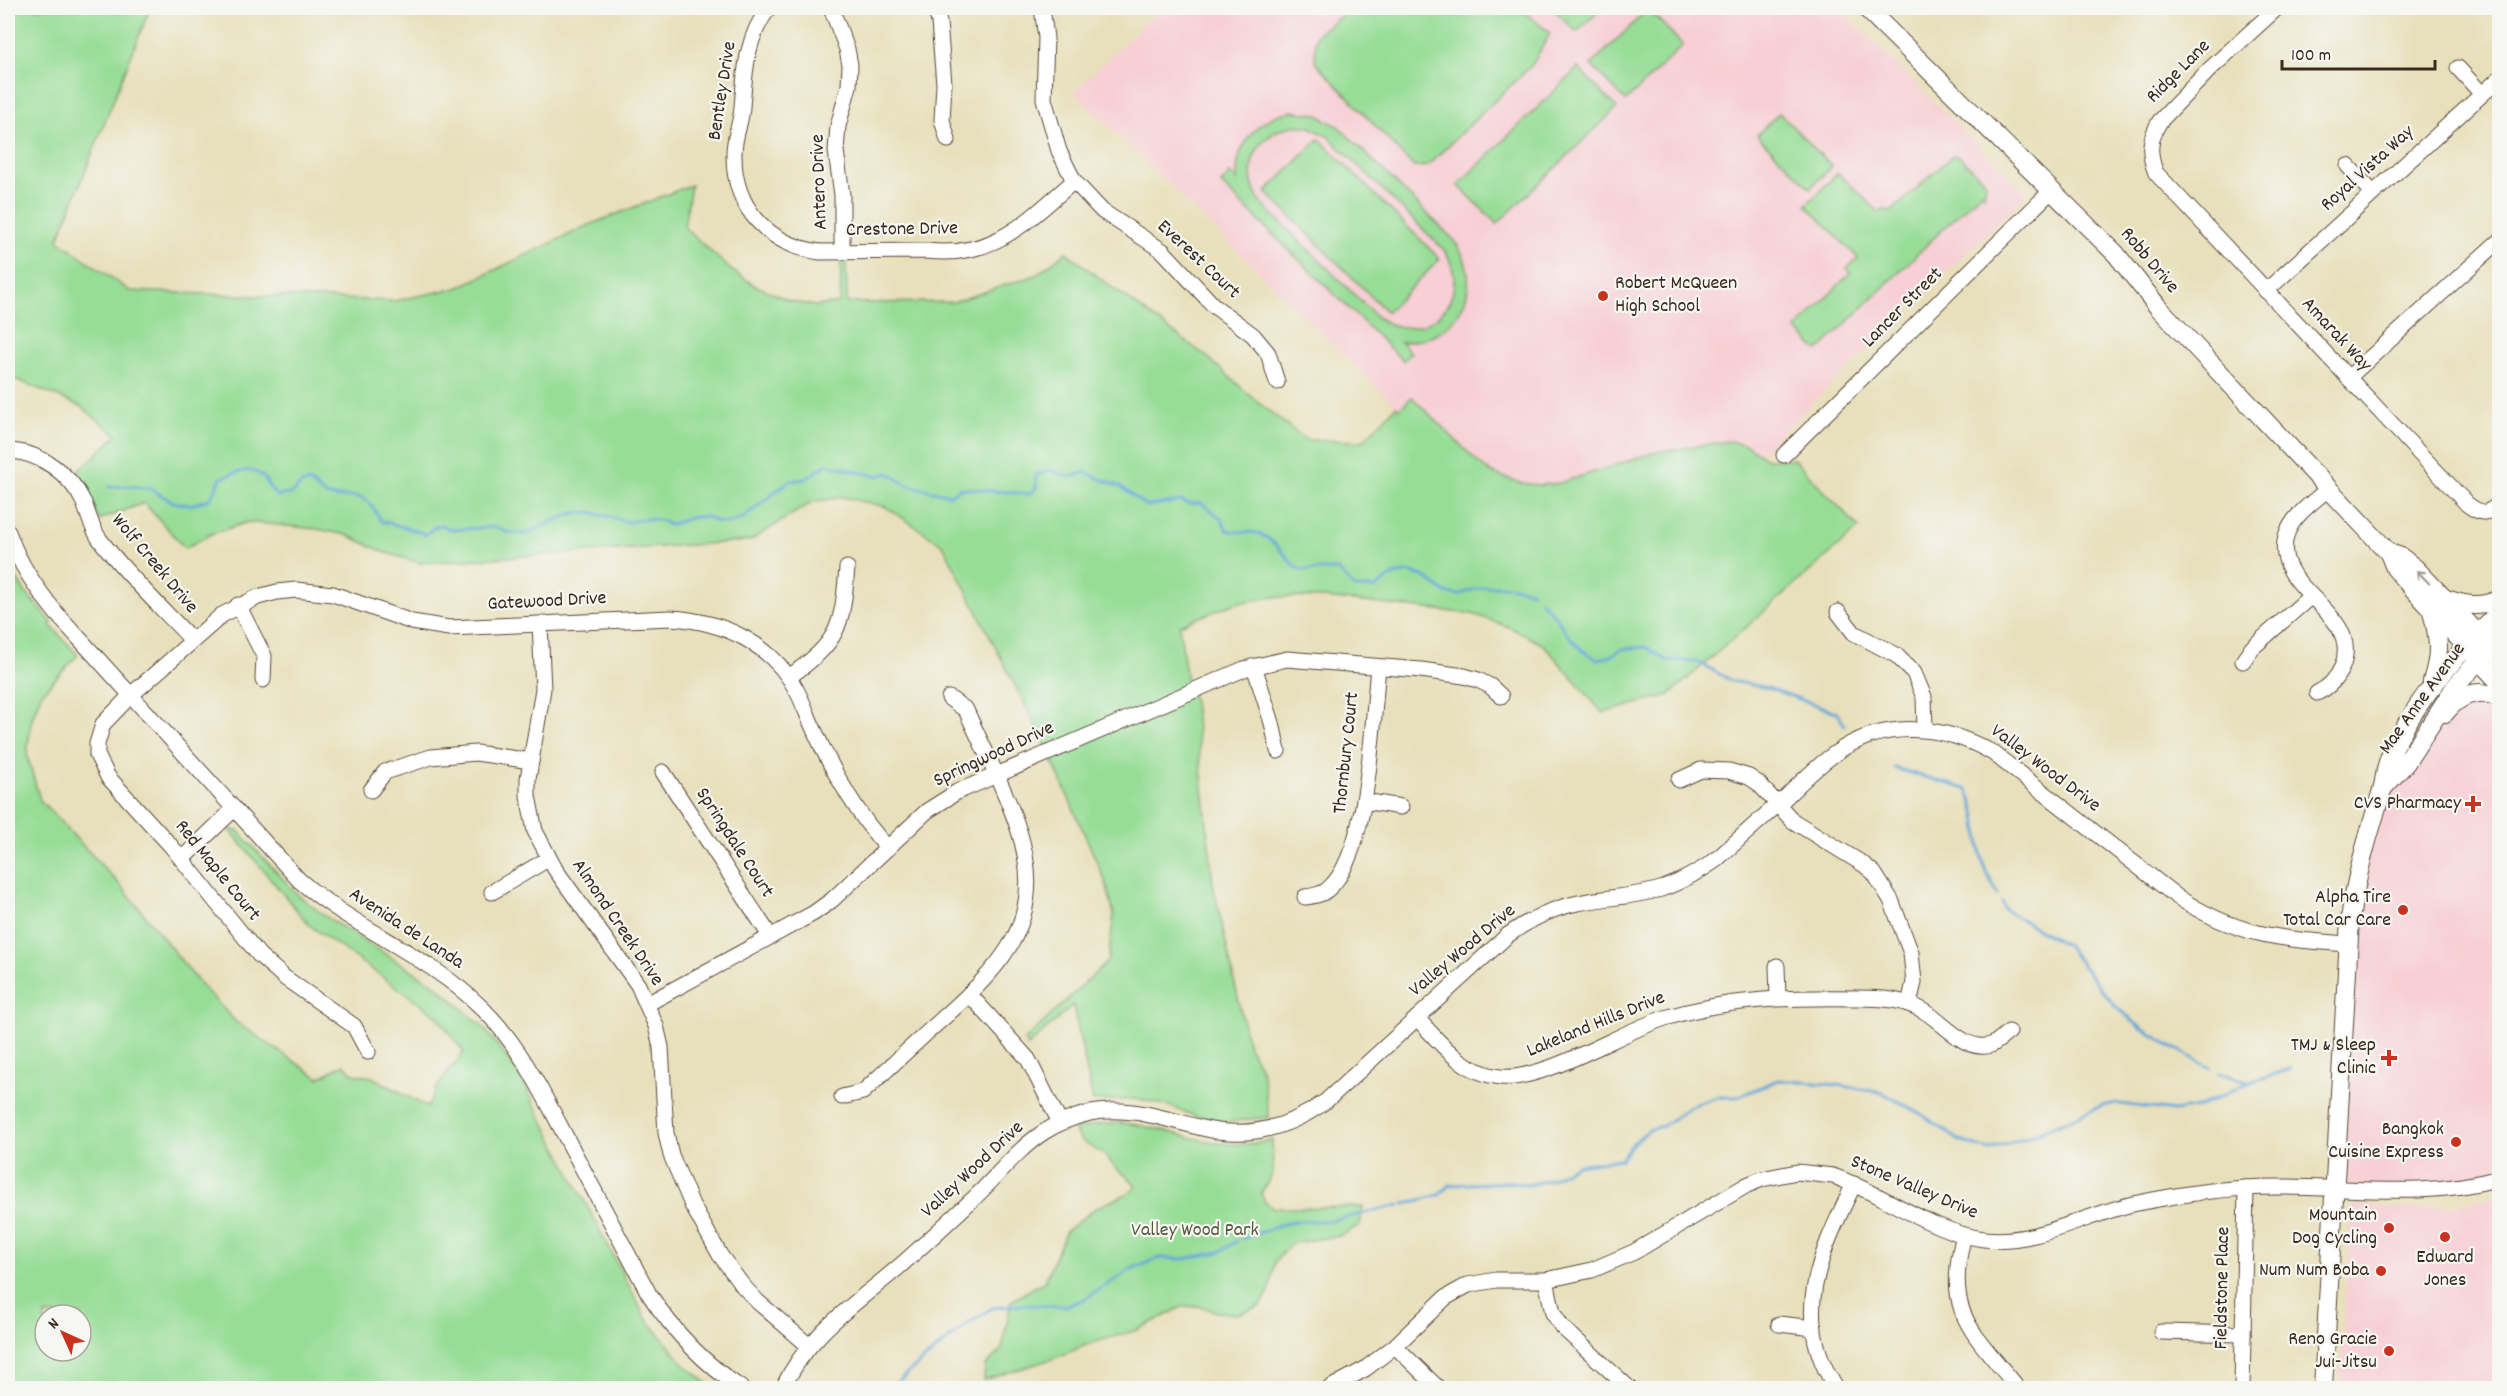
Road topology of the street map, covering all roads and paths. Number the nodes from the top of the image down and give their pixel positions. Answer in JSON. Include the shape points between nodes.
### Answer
{"nodes":[{"id":1,"x":769,"y":8,"type":"edge"},
{"id":2,"x":831,"y":8,"type":"edge"},
{"id":3,"x":935,"y":8,"type":"edge"},
{"id":4,"x":1042,"y":8,"type":"edge"},
{"id":5,"x":1866,"y":8,"type":"edge"},
{"id":6,"x":2269,"y":10,"type":"edge"},
{"id":7,"x":2458,"y":68,"type":"dead end"},
{"id":8,"x":2499,"y":78,"type":"edge"},
{"id":9,"x":2482,"y":94,"type":"junction"},
{"id":10,"x":948,"y":140,"type":"dead end"},
{"id":11,"x":2348,"y":166,"type":"dead end"},
{"id":12,"x":1074,"y":182,"type":"junction"},
{"id":13,"x":2163,"y":182,"type":"joint"},
{"id":14,"x":739,"y":186,"type":"joint"},
{"id":15,"x":2052,"y":190,"type":"junction"},
{"id":16,"x":2373,"y":193,"type":"junction"},
{"id":17,"x":2499,"y":240,"type":"edge"},
{"id":18,"x":842,"y":251,"type":"junction"},
{"id":19,"x":2266,"y":291,"type":"junction"},
{"id":20,"x":2348,"y":378,"type":"junction"},
{"id":21,"x":1277,"y":382,"type":"dead end"},
{"id":22,"x":8,"y":451,"type":"edge"},
{"id":23,"x":1784,"y":455,"type":"dead end"},
{"id":24,"x":2328,"y":489,"type":"junction"},
{"id":25,"x":2499,"y":503,"type":"edge"},
{"id":26,"x":8,"y":532,"type":"edge"},
{"id":27,"x":847,"y":568,"type":"dead end"},
{"id":28,"x":2311,"y":596,"type":"junction"},
{"id":29,"x":2499,"y":599,"type":"edge"},
{"id":30,"x":2438,"y":604,"type":"junction"},
{"id":31,"x":238,"y":605,"type":"junction"},
{"id":32,"x":1839,"y":612,"type":"dead end"},
{"id":33,"x":2499,"y":612,"type":"edge"},
{"id":34,"x":540,"y":624,"type":"junction"},
{"id":35,"x":192,"y":640,"type":"junction"},
{"id":36,"x":2485,"y":647,"type":"edge"},
{"id":37,"x":1299,"y":660,"type":"joint"},
{"id":38,"x":2244,"y":661,"type":"dead end"},
{"id":39,"x":1254,"y":666,"type":"junction"},
{"id":40,"x":1378,"y":668,"type":"junction"},
{"id":41,"x":789,"y":677,"type":"junction"},
{"id":42,"x":263,"y":680,"type":"dead end"},
{"id":43,"x":2499,"y":683,"type":"edge"},
{"id":44,"x":2317,"y":693,"type":"dead end"},
{"id":45,"x":131,"y":695,"type":"junction"},
{"id":46,"x":2427,"y":695,"type":"junction"},
{"id":47,"x":1501,"y":696,"type":"dead end"},
{"id":48,"x":949,"y":698,"type":"dead end"},
{"id":49,"x":2499,"y":698,"type":"edge"},
{"id":50,"x":1925,"y":729,"type":"junction"},
{"id":51,"x":1278,"y":751,"type":"dead end"},
{"id":52,"x":2410,"y":756,"type":"junction"},
{"id":53,"x":531,"y":761,"type":"junction"},
{"id":54,"x":663,"y":772,"type":"dead end"},
{"id":55,"x":995,"y":775,"type":"junction"},
{"id":56,"x":1679,"y":780,"type":"dead end"},
{"id":57,"x":2383,"y":788,"type":"junction"},
{"id":58,"x":371,"y":790,"type":"dead end"},
{"id":59,"x":1364,"y":801,"type":"junction"},
{"id":60,"x":1778,"y":804,"type":"junction"},
{"id":61,"x":1401,"y":807,"type":"dead end"},
{"id":62,"x":234,"y":808,"type":"junction"},
{"id":63,"x":888,"y":848,"type":"junction"},
{"id":64,"x":182,"y":858,"type":"junction"},
{"id":65,"x":548,"y":859,"type":"junction"},
{"id":66,"x":492,"y":892,"type":"dead end"},
{"id":67,"x":1305,"y":897,"type":"dead end"},
{"id":68,"x":770,"y":936,"type":"junction"},
{"id":69,"x":2348,"y":944,"type":"junction"},
{"id":70,"x":1777,"y":966,"type":"dead end"},
{"id":71,"x":969,"y":994,"type":"junction"},
{"id":72,"x":1778,"y":997,"type":"junction"},
{"id":73,"x":647,"y":1004,"type":"junction"},
{"id":74,"x":1909,"y":1004,"type":"junction"},
{"id":75,"x":1417,"y":1018,"type":"junction"},
{"id":76,"x":2009,"y":1032,"type":"dead end"},
{"id":77,"x":368,"y":1052,"type":"dead end"},
{"id":78,"x":842,"y":1097,"type":"dead end"},
{"id":79,"x":1060,"y":1123,"type":"junction"},
{"id":80,"x":2499,"y":1178,"type":"edge"},
{"id":81,"x":1854,"y":1184,"type":"junction"},
{"id":82,"x":2246,"y":1188,"type":"junction"},
{"id":83,"x":2334,"y":1189,"type":"junction"},
{"id":84,"x":1964,"y":1235,"type":"junction"},
{"id":85,"x":1546,"y":1280,"type":"junction"},
{"id":86,"x":1779,"y":1324,"type":"dead end"},
{"id":87,"x":1814,"y":1328,"type":"junction"},
{"id":88,"x":2162,"y":1332,"type":"dead end"},
{"id":89,"x":2243,"y":1334,"type":"junction"},
{"id":90,"x":808,"y":1345,"type":"junction"},
{"id":91,"x":1395,"y":1346,"type":"junction"},
{"id":92,"x":741,"y":1389,"type":"edge"},
{"id":93,"x":783,"y":1389,"type":"edge"},
{"id":94,"x":1330,"y":1389,"type":"edge"},
{"id":95,"x":1438,"y":1389,"type":"edge"},
{"id":96,"x":1629,"y":1389,"type":"edge"},
{"id":97,"x":1836,"y":1389,"type":"edge"},
{"id":98,"x":2018,"y":1389,"type":"edge"},
{"id":99,"x":2242,"y":1389,"type":"edge"},
{"id":100,"x":2323,"y":1389,"type":"edge"}],
"edges":[{"from":1,"to":14,"type":"street","name":"Bentley Drive","via":[[756,29],[746,62],[734,156]]},
{"from":2,"to":18,"type":"street","name":"Antero Drive","via":[[850,65],[836,151],[843,195]]},
{"from":3,"to":10,"type":"street","via":[[944,84],[942,120]]},
{"from":4,"to":12,"type":"street","name":"Everest Court","via":[[1046,38],[1044,99],[1059,151]]},
{"from":5,"to":15,"type":"main road","name":"Robb Drive"},
{"from":6,"to":13,"type":"street","name":"Ridge Lane","via":[[2160,121],[2150,152]]},
{"from":7,"to":9,"type":"street"},
{"from":8,"to":9,"type":"street","name":"Royal Vista Way"},
{"from":9,"to":16,"type":"street","name":"Royal Vista Way"},
{"from":11,"to":16,"type":"street"},
{"from":12,"to":18,"type":"street","name":"Crestone Drive","via":[[1011,234],[984,247],[943,253]]},
{"from":12,"to":21,"type":"street","name":"Everest Court","via":[[1102,211],[1163,251],[1214,306],[1252,335],[1268,353]]},
{"from":13,"to":19,"type":"street","name":"Amarak Way"},
{"from":14,"to":18,"type":"street","name":"Crestone Drive","via":[[750,212],[773,236],[804,250]]},
{"from":15,"to":23,"type":"street","name":"Lancer Street"},
{"from":15,"to":24,"type":"main road","name":"Robb Drive"},
{"from":16,"to":19,"type":"street","name":"Royal Vista Way"},
{"from":17,"to":20,"type":"street"},
{"from":19,"to":20,"type":"street","name":"Amarak Way"},
{"from":20,"to":25,"type":"street","name":"Amarak Way","via":[[2475,510],[2487,513]]},
{"from":22,"to":35,"type":"street","name":"Wolf Creek Drive","via":[[40,458],[64,476],[83,502],[100,540]]},
{"from":24,"to":28,"type":"street","via":[[2294,520],[2285,540],[2287,565]]},
{"from":24,"to":30,"type":"main road","name":"Robb Drive","via":[[2389,553],[2404,579]]},
{"from":26,"to":45,"type":"street","name":"Avenida de Landa","via":[[29,580]]},
{"from":27,"to":41,"type":"street","via":[[844,608],[834,635],[815,658]]},
{"from":28,"to":38,"type":"street","via":[[2252,648]]},
{"from":28,"to":44,"type":"street","via":[[2339,626],[2346,650],[2337,676]]},
{"from":29,"to":30,"type":"main road","via":[[2478,605]]},
{"from":30,"to":36,"type":"main road","name":"Robb Drive"},
{"from":30,"to":46,"type":"main road","via":[[2439,658]]},
{"from":31,"to":34,"type":"street","name":"Gatewood Drive","via":[[277,592],[314,591],[430,626]]},
{"from":31,"to":35,"type":"street","name":"Gatewood Drive"},
{"from":31,"to":42,"type":"street","via":[[264,656]]},
{"from":32,"to":50,"type":"street","via":[[1854,633],[1896,655],[1914,673],[1924,697]]},
{"from":33,"to":36,"type":"main road","name":"Mae Anne Avenue"},
{"from":34,"to":41,"type":"street","name":"Gatewood Drive","via":[[670,618],[712,623],[747,638]]},
{"from":34,"to":53,"type":"street","name":"Almond Creek Drive","via":[[543,689]]},
{"from":35,"to":45,"type":"street","name":"Gatewood Drive"},
{"from":36,"to":43,"type":"main road","name":"Robb Drive"},
{"from":36,"to":46,"type":"main road","name":"Mae Anne Avenue"},
{"from":36,"to":52,"type":"main road","name":"Mae Anne Avenue","via":[[2435,714]]},
{"from":37,"to":39,"type":"street","name":"Springwood Drive"},
{"from":37,"to":40,"type":"street","name":"Thornbury Court"},
{"from":39,"to":51,"type":"street"},
{"from":39,"to":55,"type":"street","name":"Springwood Drive"},
{"from":40,"to":47,"type":"street","via":[[1464,676],[1490,686]]},
{"from":40,"to":59,"type":"street","name":"Thornbury Court"},
{"from":41,"to":63,"type":"street","name":"Gatewood Drive","via":[[817,738],[861,814]]},
{"from":45,"to":62,"type":"street","name":"Avenida de Landa"},
{"from":45,"to":64,"type":"street","name":"Red Maple Court","via":[[100,730],[96,744],[98,760],[108,777]]},
{"from":46,"to":57,"type":"main road","name":"Mae Anne Avenue","via":[[2389,759]]},
{"from":48,"to":55,"type":"street","via":[[966,711]]},
{"from":49,"to":52,"type":"main road","via":[[2482,693],[2461,698]]},
{"from":50,"to":60,"type":"street","name":"Valley Wood Drive","via":[[1887,731],[1850,744],[1820,765]]},
{"from":50,"to":69,"type":"street","name":"Valley Wood Drive","via":[[1958,736],[1993,753],[2176,896],[2207,915],[2263,936]]},
{"from":52,"to":57,"type":"main road","name":"Mae Anne Avenue"},
{"from":53,"to":58,"type":"street","via":[[476,753],[431,757],[385,771]]},
{"from":53,"to":65,"type":"street","name":"Almond Creek Drive","via":[[531,814]]},
{"from":54,"to":68,"type":"street","name":"Springdale Court"},
{"from":55,"to":63,"type":"street","name":"Springwood Drive","via":[[942,801]]},
{"from":55,"to":71,"type":"street","via":[[1021,837],[1027,892],[1011,944],[990,975]]},
{"from":56,"to":60,"type":"street","via":[[1701,771],[1739,773],[1758,783]]},
{"from":57,"to":69,"type":"main road","name":"Mae Anne Avenue","via":[[2356,878]]},
{"from":59,"to":61,"type":"street"},
{"from":59,"to":67,"type":"street","name":"Thornbury Court","via":[[1353,848],[1340,874],[1327,890]]},
{"from":60,"to":74,"type":"street","via":[[1799,825],[1863,864],[1884,885],[1911,953],[1914,981]]},
{"from":60,"to":75,"type":"street","name":"Valley Wood Drive","via":[[1716,860],[1682,881],[1642,893],[1559,907],[1524,924]]},
{"from":62,"to":64,"type":"street"},
{"from":62,"to":92,"type":"street","name":"Avenida de Landa","via":[[320,898],[439,972],[500,1028],[535,1079],[664,1317],[702,1359]]},
{"from":63,"to":68,"type":"street","name":"Springwood Drive","via":[[832,900]]},
{"from":64,"to":77,"type":"street","name":"Red Maple Court","via":[[260,955],[285,978],[354,1026]]},
{"from":65,"to":66,"type":"street"},
{"from":65,"to":73,"type":"street","name":"Almond Creek Drive","via":[[638,985]]},
{"from":68,"to":73,"type":"street","name":"Springwood Drive"},
{"from":69,"to":83,"type":"main road","name":"Mae Anne Avenue"},
{"from":70,"to":72,"type":"street"},
{"from":71,"to":78,"type":"street","via":[[863,1092]]},
{"from":71,"to":79,"type":"street","via":[[1028,1059]]},
{"from":72,"to":74,"type":"street","name":"Lakeland Hills Drive","via":[[1881,998]]},
{"from":72,"to":75,"type":"street","name":"Lakeland Hills Drive","via":[[1724,1003],[1663,1018],[1543,1070],[1516,1077],[1489,1075],[1464,1065]]},
{"from":73,"to":90,"type":"street","name":"Almond Creek Drive","via":[[661,1047],[666,1133],[692,1205],[743,1286]]},
{"from":74,"to":76,"type":"street","name":"Lakeland Hills Drive","via":[[1924,1010],[1970,1043],[1991,1045]]},
{"from":75,"to":79,"type":"street","name":"Valley Wood Drive","via":[[1326,1101],[1280,1126],[1262,1131],[1224,1132],[1127,1111],[1090,1113]]},
{"from":79,"to":90,"type":"street","name":"Valley Wood Drive","via":[[1030,1142],[978,1195]]},
{"from":80,"to":83,"type":"street","name":"Stone Valley Drive","via":[[2447,1190]]},
{"from":81,"to":84,"type":"street","name":"Stone Valley Drive"},
{"from":81,"to":85,"type":"street","name":"Stone Valley Drive","via":[[1814,1173],[1779,1174],[1762,1179],[1614,1262]]},
{"from":81,"to":87,"type":"street","via":[[1817,1268],[1812,1307]]},
{"from":82,"to":83,"type":"street","name":"Stone Valley Drive"},
{"from":82,"to":84,"type":"street","name":"Stone Valley Drive","via":[[2133,1204],[2020,1238]]},
{"from":82,"to":89,"type":"street","name":"Fieldstone Place"},
{"from":83,"to":100,"type":"main road","name":"Mae Anne Avenue"},
{"from":84,"to":98,"type":"street","via":[[1955,1278],[1960,1307],[1974,1334]]},
{"from":85,"to":91,"type":"street","name":"Stone Valley Drive","via":[[1496,1280],[1468,1285],[1445,1298]]},
{"from":85,"to":96,"type":"street","via":[[1553,1313],[1562,1327]]},
{"from":86,"to":87,"type":"street"},
{"from":87,"to":97,"type":"street","via":[[1823,1365]]},
{"from":88,"to":89,"type":"street"},
{"from":89,"to":99,"type":"street","name":"Fieldstone Place"},
{"from":90,"to":93,"type":"street","name":"Valley Wood Drive"},
{"from":91,"to":94,"type":"street","name":"Stone Valley Drive"},
{"from":91,"to":95,"type":"street"}]}
